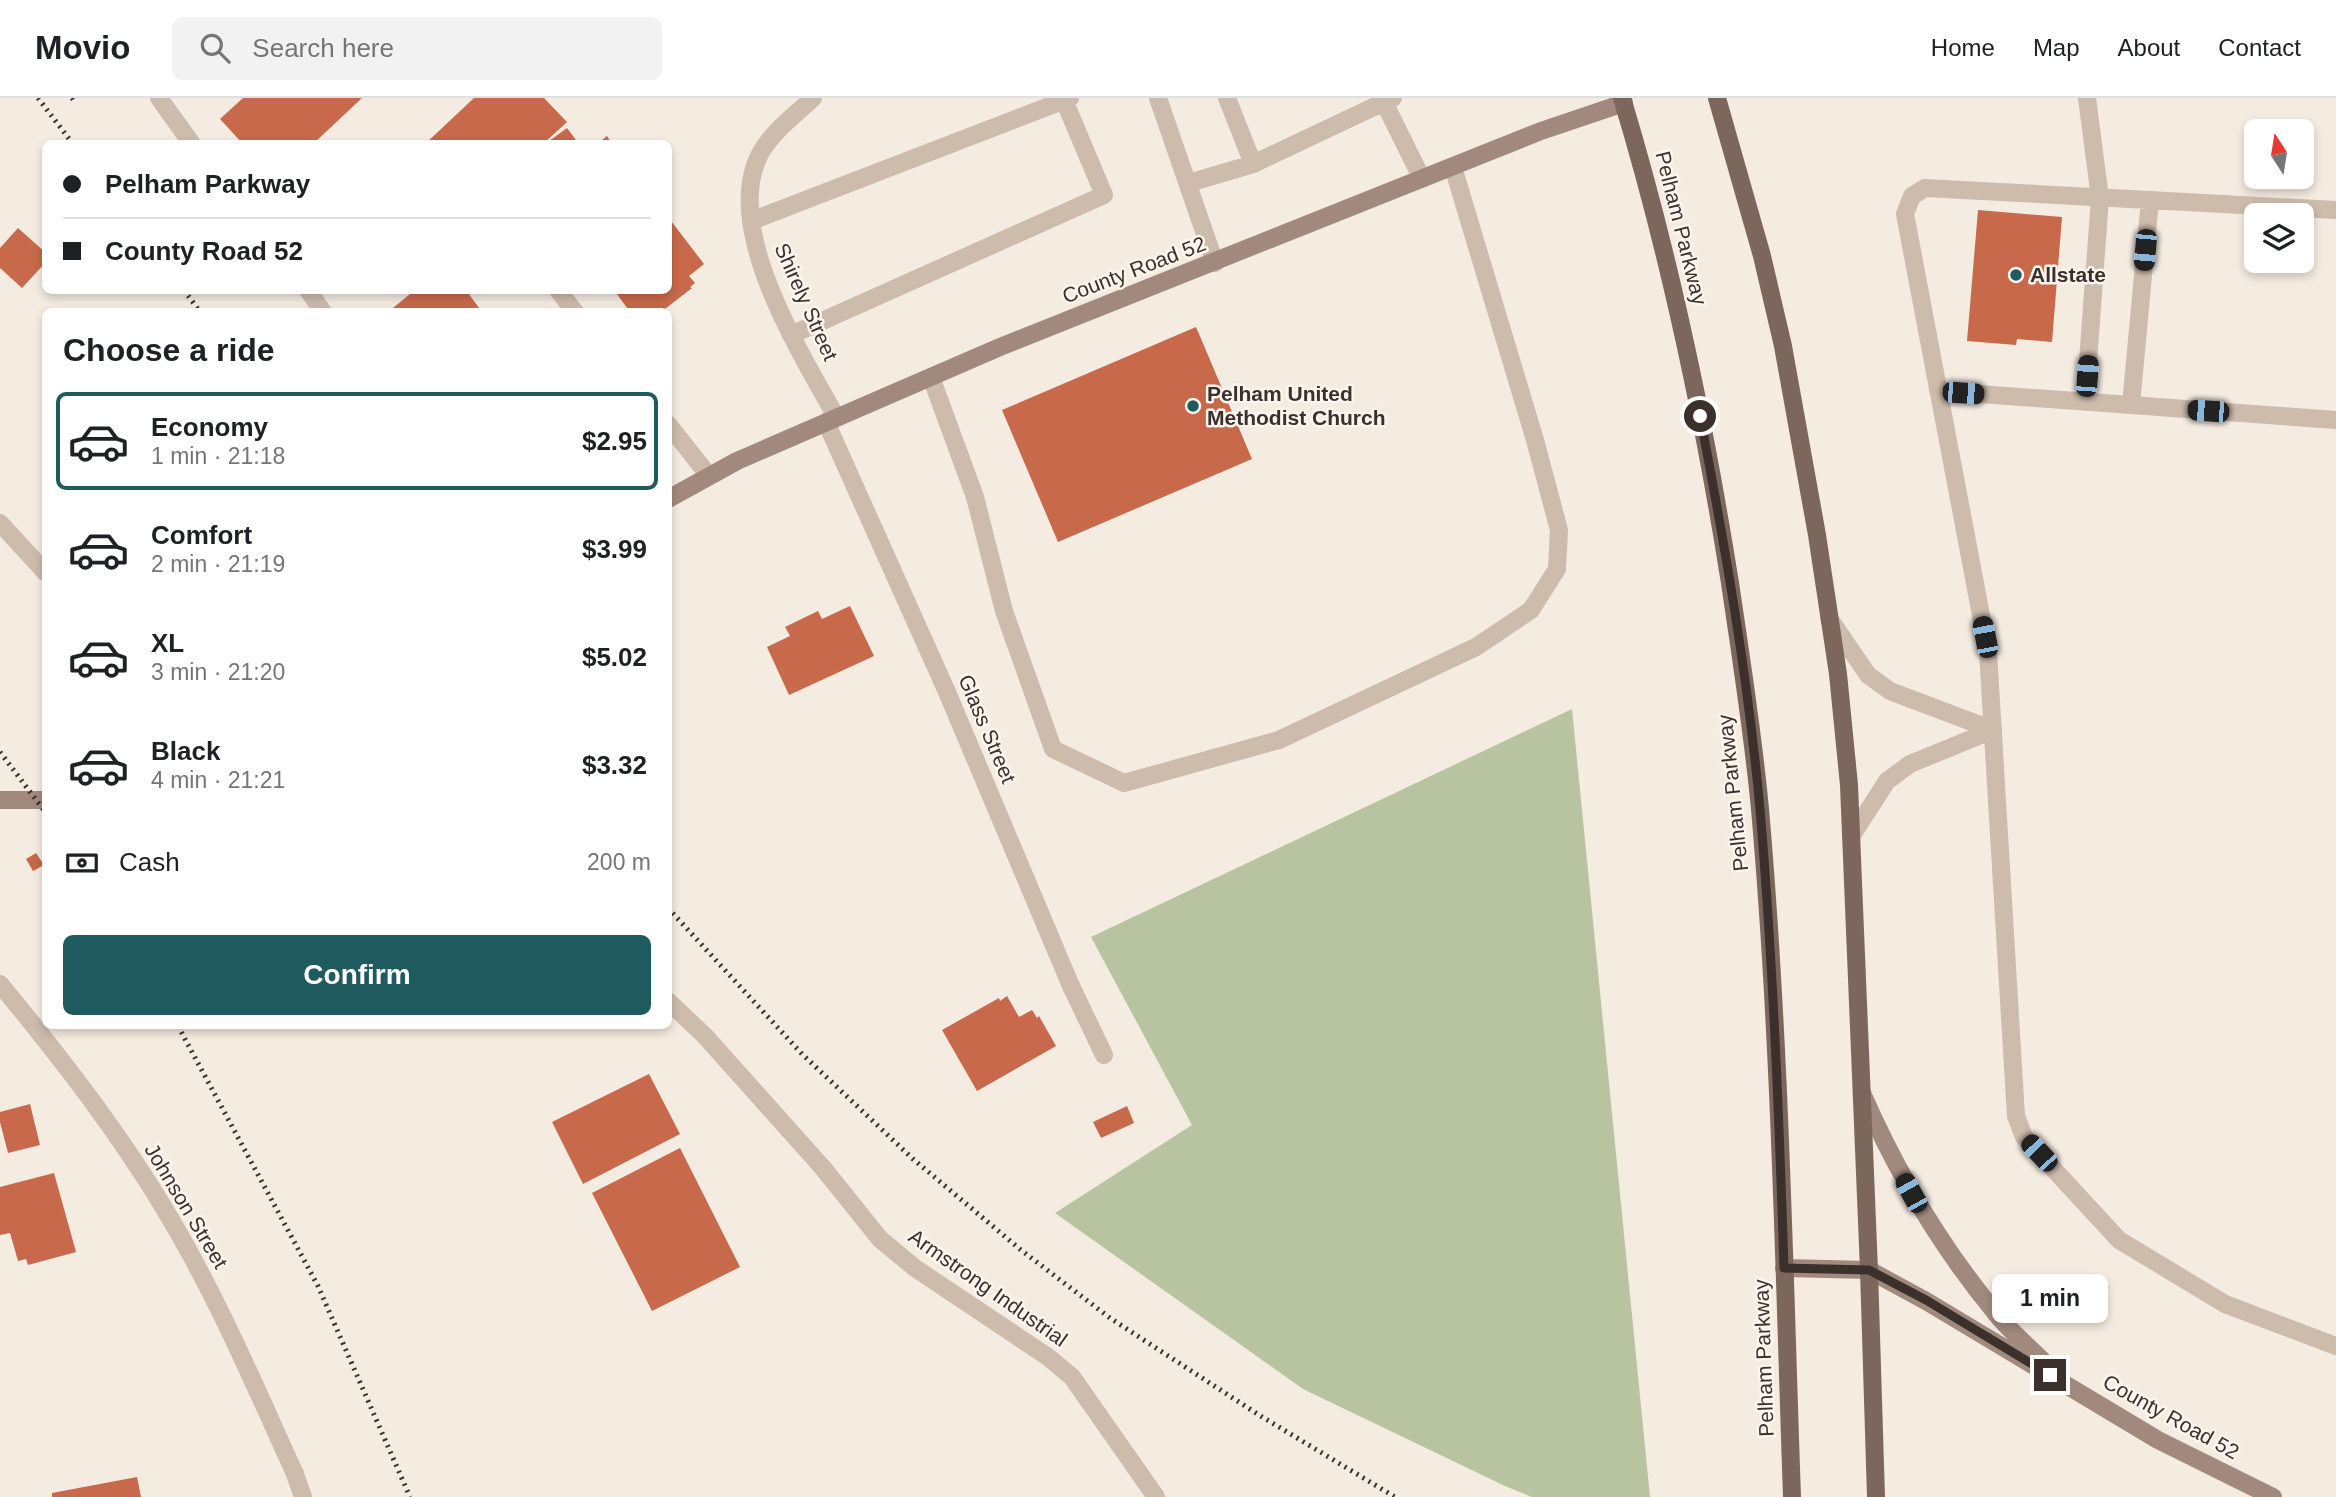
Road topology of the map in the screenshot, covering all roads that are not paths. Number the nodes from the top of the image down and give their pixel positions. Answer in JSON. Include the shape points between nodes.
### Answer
{"nodes":[{"id":1,"x":159,"y":98,"type":"edge"},
{"id":2,"x":813,"y":98,"type":"edge"},
{"id":3,"x":1158,"y":98,"type":"edge"},
{"id":4,"x":1227,"y":98,"type":"edge"},
{"id":5,"x":1717,"y":98,"type":"edge"},
{"id":6,"x":2087,"y":98,"type":"edge"},
{"id":7,"x":1067,"y":99,"type":"edge"},
{"id":8,"x":1388,"y":100,"type":"edge"},
{"id":9,"x":1628,"y":100,"type":"edge"},
{"id":10,"x":188,"y":140,"type":"edge"},
{"id":11,"x":1253,"y":164,"type":"junction"},
{"id":12,"x":1453,"y":167,"type":"junction"},
{"id":13,"x":1422,"y":179,"type":"junction"},
{"id":14,"x":1189,"y":183,"type":"junction"},
{"id":15,"x":2100,"y":198,"type":"junction"},
{"id":16,"x":2150,"y":200,"type":"junction"},
{"id":17,"x":2336,"y":210,"type":"edge"},
{"id":18,"x":751,"y":221,"type":"junction"},
{"id":19,"x":1215,"y":263,"type":"junction"},
{"id":20,"x":561,"y":294,"type":"edge"},
{"id":21,"x":572,"y":308,"type":"edge"},
{"id":22,"x":791,"y":335,"type":"junction"},
{"id":23,"x":931,"y":377,"type":"junction"},
{"id":24,"x":1938,"y":391,"type":"junction"},
{"id":25,"x":2085,"y":402,"type":"junction"},
{"id":26,"x":2131,"y":405,"type":"junction"},
{"id":27,"x":831,"y":420,"type":"junction"},
{"id":28,"x":2336,"y":420,"type":"edge"},
{"id":29,"x":672,"y":429,"type":"edge"},
{"id":30,"x":709,"y":476,"type":"junction"},
{"id":31,"x":672,"y":497,"type":"edge"},
{"id":32,"x":0,"y":523,"type":"edge"},
{"id":33,"x":42,"y":569,"type":"edge"},
{"id":34,"x":1829,"y":618,"type":"junction"},
{"id":35,"x":1993,"y":730,"type":"junction"},
{"id":36,"x":0,"y":800,"type":"edge"},
{"id":37,"x":42,"y":800,"type":"edge"},
{"id":38,"x":1851,"y":837,"type":"junction"},
{"id":39,"x":0,"y":984,"type":"edge"},
{"id":40,"x":672,"y":1005,"type":"edge"},
{"id":41,"x":1104,"y":1055,"type":"dead end"},
{"id":42,"x":1862,"y":1093,"type":"junction"},
{"id":43,"x":1784,"y":1268,"type":"junction"},
{"id":44,"x":1869,"y":1270,"type":"junction"},
{"id":45,"x":2336,"y":1346,"type":"edge"},
{"id":46,"x":2070,"y":1387,"type":"junction"},
{"id":47,"x":303,"y":1497,"type":"edge"},
{"id":48,"x":1156,"y":1497,"type":"edge"},
{"id":49,"x":1792,"y":1497,"type":"edge"},
{"id":50,"x":1876,"y":1497,"type":"edge"},
{"id":51,"x":2273,"y":1497,"type":"edge"}],
"edges":[{"from":1,"to":10,"type":"street"},
{"from":2,"to":18,"type":"street","name":"Shirely Street","via":[[772,136],[760,154],[751,178]]},
{"from":3,"to":14,"type":"street"},
{"from":4,"to":11,"type":"street"},
{"from":5,"to":34,"type":"main road","via":[[1783,346]]},
{"from":6,"to":15,"type":"street"},
{"from":7,"to":18,"type":"street"},
{"from":7,"to":22,"type":"street","via":[[1104,195]]},
{"from":8,"to":11,"type":"street"},
{"from":8,"to":13,"type":"street"},
{"from":9,"to":12,"type":"street","name":"County Road 52"},
{"from":9,"to":43,"type":"main road","name":"Pelham Parkway","via":[[1686,342],[1744,679],[1760,807],[1777,1062]]},
{"from":11,"to":14,"type":"street"},
{"from":12,"to":13,"type":"street","name":"County Road 52"},
{"from":12,"to":23,"type":"street","via":[[1559,530],[1557,569],[1531,610],[1476,647],[1279,740],[1124,783],[1054,749],[1004,611],[975,497]]},
{"from":13,"to":19,"type":"street","name":"County Road 52"},
{"from":14,"to":19,"type":"street"},
{"from":15,"to":16,"type":"street"},
{"from":15,"to":24,"type":"street","via":[[1925,188],[1912,196],[1905,214]]},
{"from":15,"to":25,"type":"street"},
{"from":16,"to":17,"type":"street"},
{"from":16,"to":26,"type":"street"},
{"from":18,"to":22,"type":"street","name":"Shirely Street","via":[[768,282]]},
{"from":19,"to":23,"type":"street","name":"County Road 52"},
{"from":20,"to":21,"type":"street"},
{"from":22,"to":27,"type":"street","name":"Shirely Street"},
{"from":23,"to":27,"type":"street","name":"County Road 52"},
{"from":24,"to":25,"type":"street"},
{"from":24,"to":35,"type":"street","via":[[1988,652]]},
{"from":25,"to":26,"type":"street"},
{"from":26,"to":28,"type":"street"},
{"from":27,"to":30,"type":"street","name":"County Road 52"},
{"from":27,"to":41,"type":"street","name":"Glass Street"},
{"from":29,"to":30,"type":"street"},
{"from":30,"to":31,"type":"street","name":"County Road 52"},
{"from":32,"to":33,"type":"street"},
{"from":34,"to":35,"type":"street","via":[[1868,674],[1890,691]]},
{"from":34,"to":38,"type":"main road"},
{"from":35,"to":38,"type":"street","via":[[1910,764],[1887,781]]},
{"from":35,"to":45,"type":"street","via":[[2016,1116],[2024,1137],[2119,1240],[2225,1304]]},
{"from":36,"to":37,"type":"street"},
{"from":38,"to":42,"type":"main road"},
{"from":39,"to":47,"type":"street","name":"Johnson Street","via":[[62,1059],[176,1227],[223,1316]]},
{"from":40,"to":48,"type":"street","name":"Armstrong Industrial","via":[[823,1168],[880,1239],[1072,1377]]},
{"from":42,"to":44,"type":"main road"},
{"from":42,"to":46,"type":"street","via":[[1923,1214],[1995,1313]]},
{"from":43,"to":44,"type":"street","name":"County Road 52"},
{"from":43,"to":49,"type":"main road","name":"Pelham Parkway"},
{"from":44,"to":46,"type":"street","name":"County Road 52"},
{"from":44,"to":50,"type":"main road"},
{"from":46,"to":51,"type":"street","name":"County Road 52","via":[[2158,1440]]}]}
